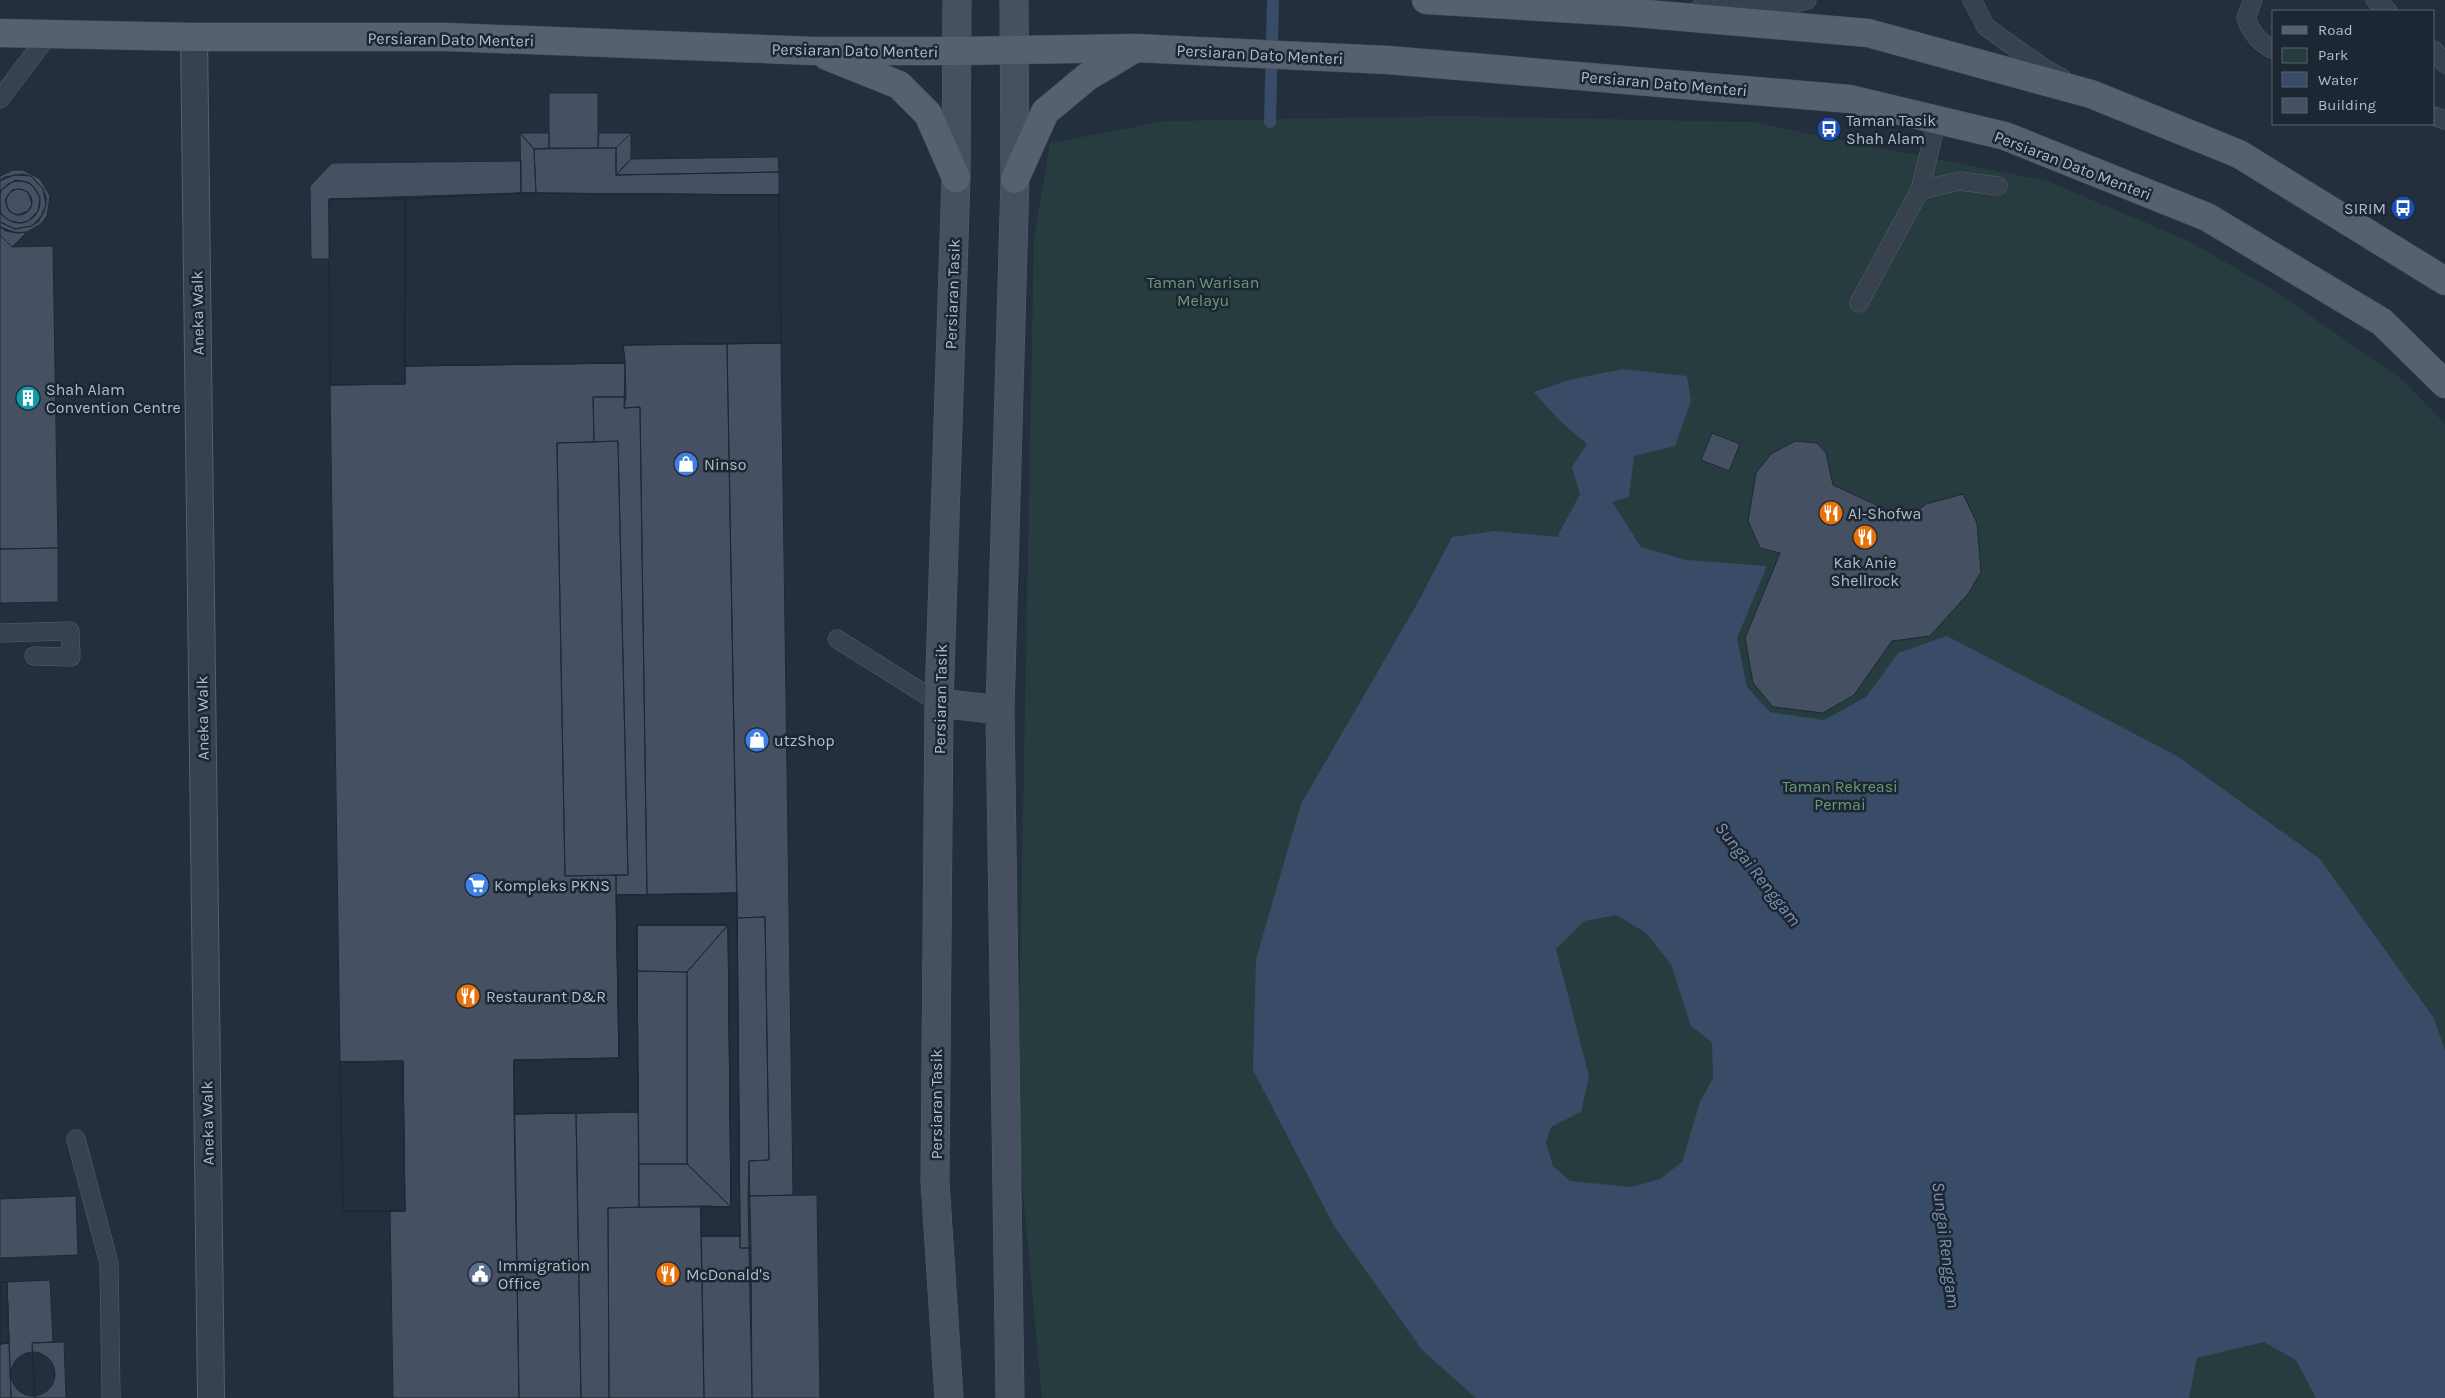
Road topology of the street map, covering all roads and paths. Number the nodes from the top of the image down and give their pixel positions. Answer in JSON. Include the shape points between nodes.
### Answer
{"nodes":[{"id":1,"x":956,"y":0,"type":"edge"},
{"id":2,"x":1014,"y":0,"type":"edge"},
{"id":3,"x":1426,"y":0,"type":"edge"},
{"id":4,"x":1807,"y":0,"type":"edge"},
{"id":5,"x":1972,"y":0,"type":"edge"},
{"id":6,"x":2253,"y":0,"type":"edge"},
{"id":7,"x":2375,"y":0,"type":"edge"},
{"id":8,"x":2387,"y":10,"type":"edge"},
{"id":9,"x":1624,"y":12,"type":"junction"},
{"id":10,"x":0,"y":33,"type":"edge"},
{"id":11,"x":49,"y":34,"type":"junction"},
{"id":12,"x":194,"y":37,"type":"junction"},
{"id":13,"x":1135,"y":48,"type":"junction"},
{"id":14,"x":2272,"y":49,"type":"edge"},
{"id":15,"x":814,"y":51,"type":"junction"},
{"id":16,"x":1014,"y":51,"type":"junction"},
{"id":17,"x":957,"y":52,"type":"junction"},
{"id":18,"x":2091,"y":94,"type":"junction"},
{"id":19,"x":0,"y":99,"type":"edge"},
{"id":20,"x":1937,"y":120,"type":"junction"},
{"id":21,"x":956,"y":178,"type":"junction"},
{"id":22,"x":1015,"y":179,"type":"junction"},
{"id":23,"x":1998,"y":186,"type":"dead end"},
{"id":24,"x":1920,"y":190,"type":"junction"},
{"id":25,"x":2445,"y":281,"type":"edge"},
{"id":26,"x":1859,"y":304,"type":"dead end"},
{"id":27,"x":2445,"y":384,"type":"edge"},
{"id":28,"x":0,"y":633,"type":"edge"},
{"id":29,"x":837,"y":639,"type":"dead end"},
{"id":30,"x":34,"y":656,"type":"dead end"},
{"id":31,"x":939,"y":703,"type":"junction"},
{"id":32,"x":1000,"y":710,"type":"junction"},
{"id":33,"x":76,"y":1139,"type":"dead end"},
{"id":34,"x":111,"y":1398,"type":"edge"},
{"id":35,"x":211,"y":1398,"type":"edge"},
{"id":36,"x":949,"y":1398,"type":"edge"},
{"id":37,"x":1010,"y":1398,"type":"edge"}],
"edges":[{"from":1,"to":17,"type":"main road","name":"Persiaran Tasik"},
{"from":2,"to":16,"type":"main road"},
{"from":3,"to":9,"type":"main road"},
{"from":4,"to":9,"type":"lane","via":[[1792,4]]},
{"from":5,"to":18,"type":"lane","via":[[1986,27],[2045,69]]},
{"from":6,"to":14,"type":"lane","via":[[2246,18],[2265,46]]},
{"from":7,"to":8,"type":"lane"},
{"from":9,"to":18,"type":"main road","via":[[1868,34]]},
{"from":10,"to":11,"type":"main road","name":"Persiaran Dato Menteri"},
{"from":11,"to":12,"type":"main road","name":"Persiaran Dato Menteri"},
{"from":11,"to":19,"type":"lane"},
{"from":12,"to":15,"type":"main road","name":"Persiaran Dato Menteri","via":[[446,37]]},
{"from":12,"to":35,"type":"street","name":"Aneka Walk"},
{"from":13,"to":16,"type":"main road","name":"Persiaran Dato Menteri"},
{"from":13,"to":20,"type":"main road","name":"Persiaran Dato Menteri","via":[[1388,60],[1850,99]]},
{"from":13,"to":22,"type":"main road","via":[[1087,77],[1045,112]]},
{"from":15,"to":17,"type":"main road","name":"Persiaran Dato Menteri"},
{"from":15,"to":21,"type":"main road","via":[[899,85],[928,114]]},
{"from":16,"to":17,"type":"main road","name":"Persiaran Dato Menteri"},
{"from":16,"to":22,"type":"main road"},
{"from":17,"to":21,"type":"main road","name":"Persiaran Tasik"},
{"from":18,"to":25,"type":"main road","via":[[2239,154]]},
{"from":20,"to":24,"type":"lane"},
{"from":20,"to":27,"type":"main road","name":"Persiaran Dato Menteri","via":[[2005,136],[2207,217],[2382,322]]},
{"from":21,"to":31,"type":"main road","name":"Persiaran Tasik"},
{"from":22,"to":32,"type":"main road"},
{"from":23,"to":24,"type":"lane","via":[[1960,181]]},
{"from":24,"to":26,"type":"lane"},
{"from":28,"to":30,"type":"lane","via":[[70,630],[71,657]]},
{"from":29,"to":31,"type":"lane"},
{"from":31,"to":32,"type":"main road"},
{"from":31,"to":36,"type":"main road","name":"Persiaran Tasik","via":[[935,1181]]},
{"from":32,"to":37,"type":"main road"},
{"from":33,"to":34,"type":"lane","via":[[109,1263]]}]}
